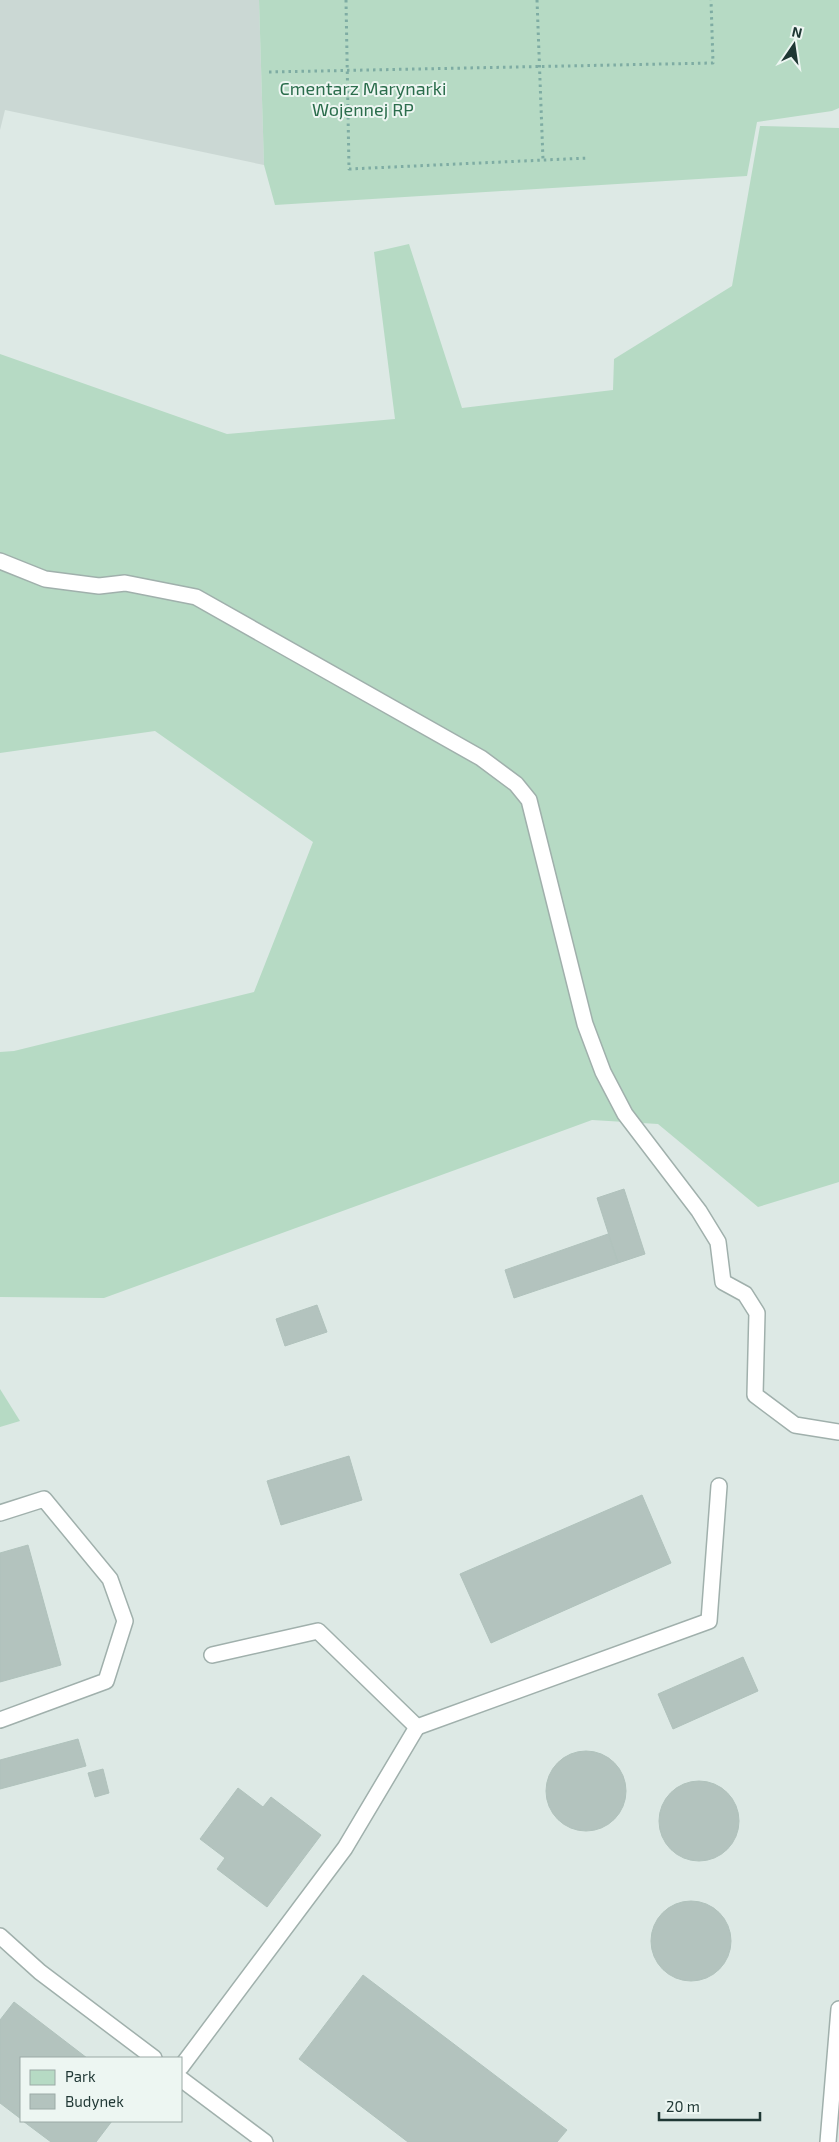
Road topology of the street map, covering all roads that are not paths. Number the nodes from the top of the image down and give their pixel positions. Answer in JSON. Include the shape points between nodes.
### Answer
{"nodes":[{"id":1,"x":0,"y":561,"type":"edge"},
{"id":2,"x":839,"y":1432,"type":"edge"},
{"id":3,"x":719,"y":1486,"type":"dead end"},
{"id":4,"x":0,"y":1512,"type":"edge"},
{"id":5,"x":212,"y":1655,"type":"dead end"},
{"id":6,"x":0,"y":1720,"type":"edge"},
{"id":7,"x":417,"y":1728,"type":"junction"},
{"id":8,"x":0,"y":1936,"type":"edge"},
{"id":9,"x":839,"y":2009,"type":"edge"},
{"id":10,"x":153,"y":2057,"type":"edge"},
{"id":11,"x":182,"y":2066,"type":"edge"},
{"id":12,"x":182,"y":2080,"type":"edge"},
{"id":13,"x":265,"y":2142,"type":"edge"},
{"id":14,"x":828,"y":2142,"type":"edge"}],
"edges":[{"from":1,"to":2,"type":"lane","via":[[45,579],[99,586],[125,583],[196,597],[481,758],[516,784],[529,800],[585,1024],[603,1072],[625,1114],[699,1211],[718,1242],[723,1282],[745,1294],[757,1313],[755,1395],[795,1425]]},
{"from":3,"to":7,"type":"lane","via":[[709,1621]]},
{"from":4,"to":6,"type":"lane","via":[[44,1499],[110,1579],[125,1621],[106,1681]]},
{"from":5,"to":7,"type":"lane","via":[[318,1631]]},
{"from":7,"to":11,"type":"lane","via":[[345,1848]]},
{"from":8,"to":10,"type":"lane","via":[[40,1972]]},
{"from":9,"to":14,"type":"lane"},
{"from":12,"to":13,"type":"lane"}]}
